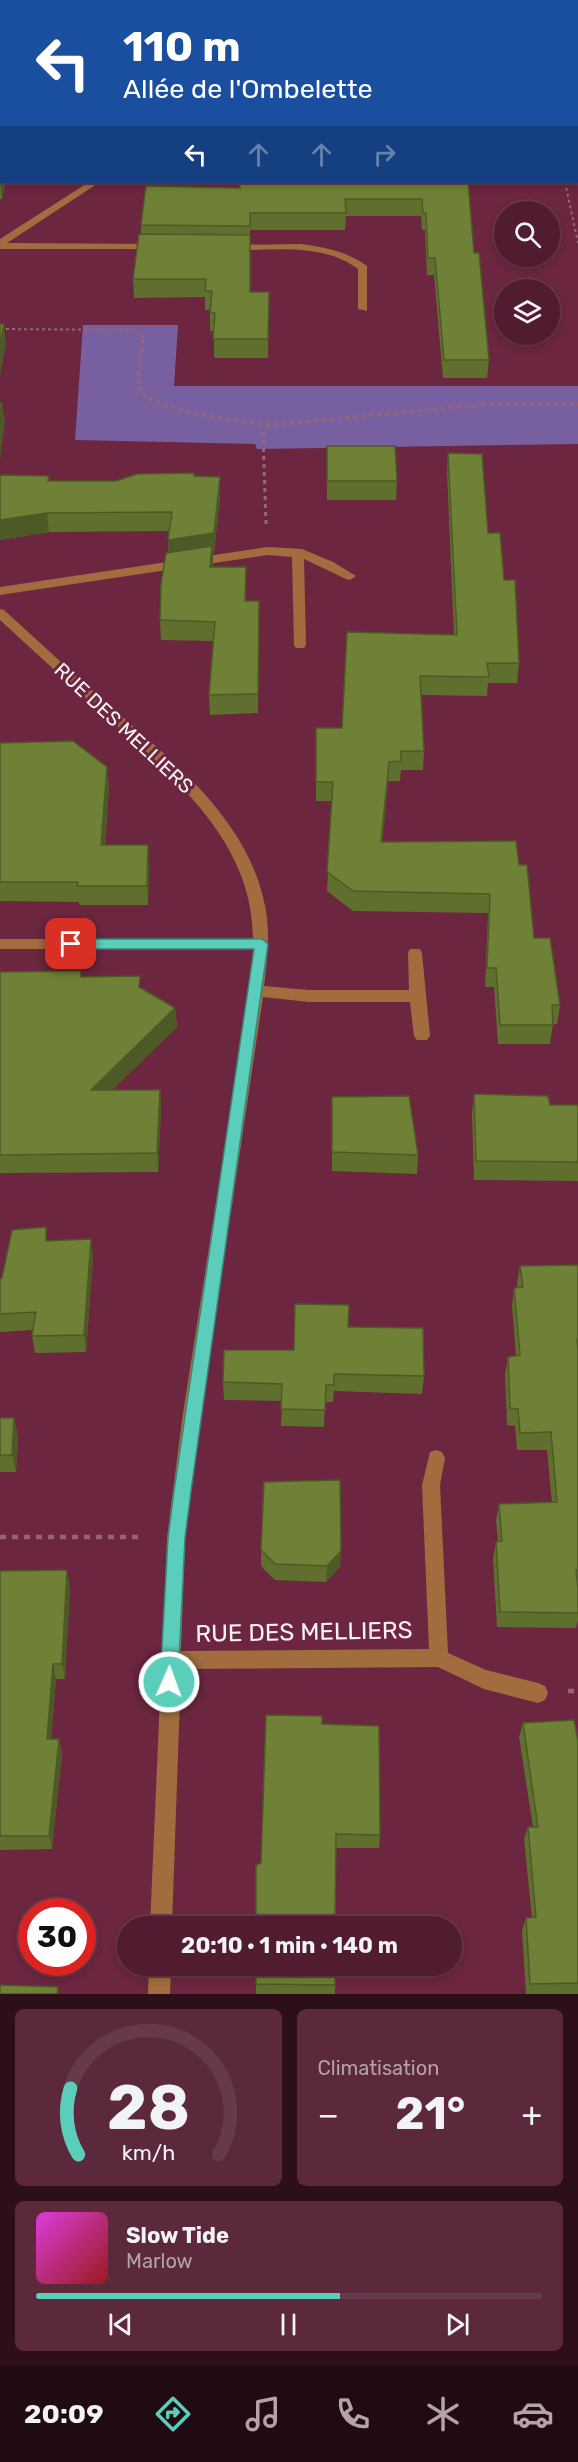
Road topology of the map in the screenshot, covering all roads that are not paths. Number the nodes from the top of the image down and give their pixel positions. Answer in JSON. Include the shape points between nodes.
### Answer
{"nodes":[{"id":1,"x":93,"y":183,"type":"edge"},
{"id":2,"x":0,"y":244,"type":"edge"},
{"id":3,"x":167,"y":247,"type":"edge"},
{"id":4,"x":214,"y":248,"type":"edge"},
{"id":5,"x":363,"y":309,"type":"dead end"},
{"id":6,"x":298,"y":552,"type":"junction"},
{"id":7,"x":350,"y":576,"type":"dead end"},
{"id":8,"x":0,"y":591,"type":"edge"},
{"id":9,"x":0,"y":613,"type":"edge"},
{"id":10,"x":300,"y":645,"type":"dead end"},
{"id":11,"x":0,"y":944,"type":"edge"},
{"id":12,"x":262,"y":944,"type":"junction"},
{"id":13,"x":415,"y":953,"type":"dead end"},
{"id":14,"x":256,"y":991,"type":"junction"},
{"id":15,"x":417,"y":996,"type":"junction"},
{"id":16,"x":422,"y":1036,"type":"dead end"},
{"id":17,"x":436,"y":1458,"type":"dead end"},
{"id":18,"x":440,"y":1658,"type":"junction"},
{"id":19,"x":170,"y":1660,"type":"junction"},
{"id":20,"x":538,"y":1693,"type":"dead end"},
{"id":21,"x":161,"y":1916,"type":"edge"},
{"id":22,"x":160,"y":1976,"type":"edge"},
{"id":23,"x":159,"y":1994,"type":"edge"}],
"edges":[{"from":1,"to":2,"type":"street"},
{"from":2,"to":3,"type":"street"},
{"from":4,"to":5,"type":"street","via":[[344,254],[363,268]]},
{"from":6,"to":7,"type":"street"},
{"from":6,"to":8,"type":"street","via":[[268,551]]},
{"from":6,"to":10,"type":"street"},
{"from":9,"to":12,"type":"street","name":"RUE DES MELLIERS","via":[[192,788],[231,840],[248,872],[256,897]]},
{"from":11,"to":12,"type":"street"},
{"from":12,"to":14,"type":"street","name":"RUE DES MELLIERS"},
{"from":13,"to":15,"type":"street"},
{"from":14,"to":15,"type":"street","via":[[309,996]]},
{"from":14,"to":19,"type":"street","name":"RUE DES MELLIERS","via":[[176,1538]]},
{"from":15,"to":16,"type":"street"},
{"from":17,"to":18,"type":"street","name":"RUE DES MELLIERS","via":[[431,1485]]},
{"from":18,"to":19,"type":"street","name":"RUE DES MELLIERS"},
{"from":18,"to":20,"type":"street","name":"RUE DES MELLIERS","via":[[484,1679]]},
{"from":19,"to":21,"type":"street","name":"RUE DES MELLIERS"},
{"from":22,"to":23,"type":"street"}]}
